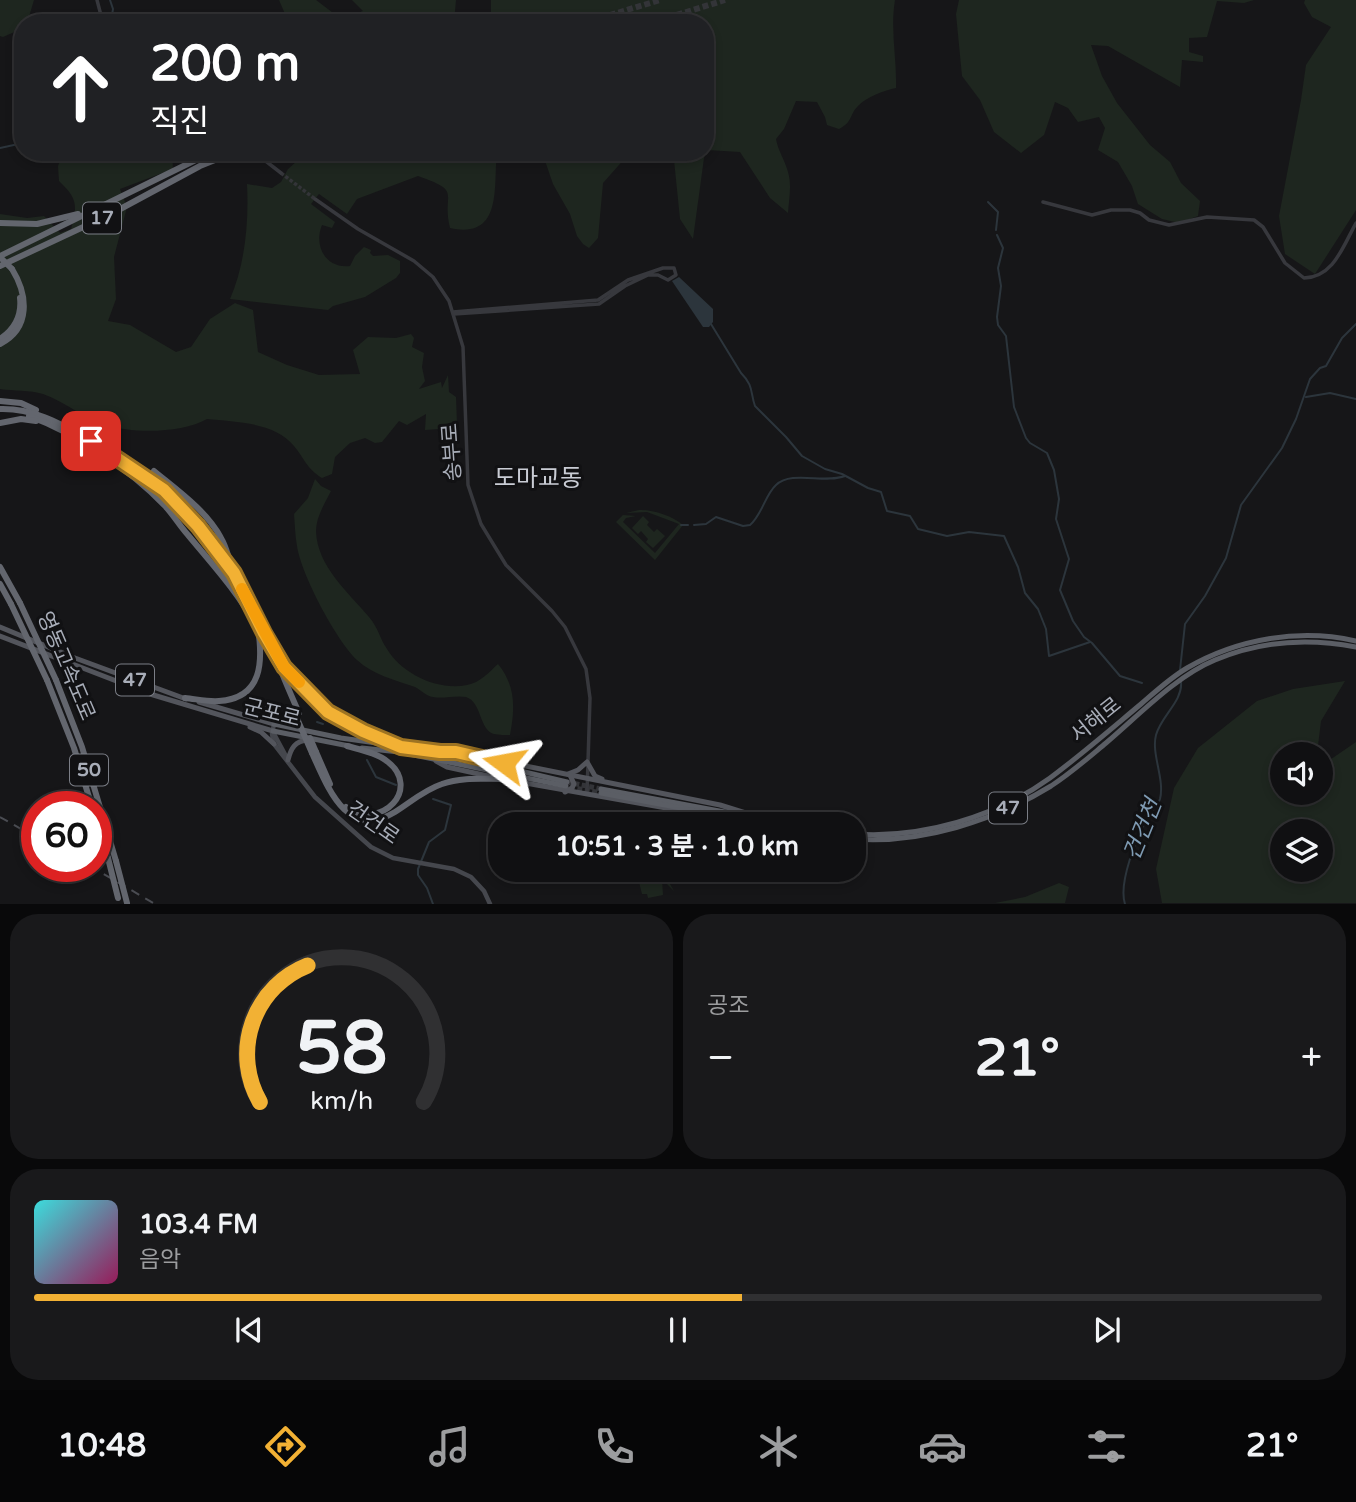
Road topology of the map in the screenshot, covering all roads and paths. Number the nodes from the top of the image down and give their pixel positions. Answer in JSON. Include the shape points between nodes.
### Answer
{"nodes":[{"id":1,"x":201,"y":161,"type":"edge"},
{"id":2,"x":206,"y":161,"type":"edge"},
{"id":3,"x":266,"y":161,"type":"edge"},
{"id":4,"x":199,"y":163,"type":"junction"},
{"id":5,"x":281,"y":173,"type":"tunnel mouth"},
{"id":6,"x":315,"y":200,"type":"tunnel mouth"},
{"id":7,"x":1043,"y":202,"type":"dead end"},
{"id":8,"x":103,"y":206,"type":"junction"},
{"id":9,"x":0,"y":223,"type":"edge"},
{"id":10,"x":1356,"y":223,"type":"edge"},
{"id":11,"x":0,"y":260,"type":"edge"},
{"id":12,"x":454,"y":313,"type":"junction"},
{"id":13,"x":0,"y":341,"type":"edge"},
{"id":14,"x":0,"y":401,"type":"edge"},
{"id":15,"x":0,"y":411,"type":"edge"},
{"id":16,"x":0,"y":423,"type":"edge"},
{"id":17,"x":56,"y":425,"type":"junction"},
{"id":18,"x":120,"y":462,"type":"junction"},
{"id":19,"x":154,"y":471,"type":"dead end"},
{"id":20,"x":0,"y":567,"type":"edge"},
{"id":21,"x":234,"y":573,"type":"junction"},
{"id":22,"x":0,"y":584,"type":"edge"},
{"id":23,"x":0,"y":593,"type":"edge"},
{"id":24,"x":11,"y":604,"type":"junction"},
{"id":25,"x":253,"y":615,"type":"junction"},
{"id":26,"x":0,"y":626,"type":"edge"},
{"id":27,"x":260,"y":632,"type":"junction"},
{"id":28,"x":0,"y":636,"type":"edge"},
{"id":29,"x":1356,"y":641,"type":"edge"},
{"id":30,"x":1356,"y":647,"type":"edge"},
{"id":31,"x":185,"y":698,"type":"junction"},
{"id":32,"x":249,"y":724,"type":"junction"},
{"id":33,"x":274,"y":724,"type":"junction"},
{"id":34,"x":273,"y":731,"type":"junction"},
{"id":35,"x":313,"y":740,"type":"junction"},
{"id":36,"x":274,"y":744,"type":"junction"},
{"id":37,"x":347,"y":746,"type":"junction"},
{"id":38,"x":401,"y":747,"type":"junction"},
{"id":39,"x":440,"y":752,"type":"junction"},
{"id":40,"x":314,"y":753,"type":"junction"},
{"id":41,"x":288,"y":760,"type":"junction"},
{"id":42,"x":436,"y":761,"type":"junction"},
{"id":43,"x":587,"y":762,"type":"junction"},
{"id":44,"x":568,"y":775,"type":"junction"},
{"id":45,"x":502,"y":779,"type":"junction"},
{"id":46,"x":586,"y":779,"type":"junction"},
{"id":47,"x":600,"y":781,"type":"junction"},
{"id":48,"x":566,"y":787,"type":"junction"},
{"id":49,"x":638,"y":788,"type":"junction"},
{"id":50,"x":87,"y":791,"type":"edge"},
{"id":51,"x":600,"y":793,"type":"junction"},
{"id":52,"x":587,"y":796,"type":"junction"},
{"id":53,"x":702,"y":812,"type":"edge"},
{"id":54,"x":722,"y":812,"type":"edge"},
{"id":55,"x":742,"y":812,"type":"edge"},
{"id":56,"x":866,"y":835,"type":"edge"},
{"id":57,"x":866,"y":837,"type":"edge"},
{"id":58,"x":112,"y":870,"type":"edge"},
{"id":59,"x":123,"y":902,"type":"edge"},
{"id":60,"x":490,"y":904,"type":"edge"}],
"edges":[{"from":1,"to":4,"type":"highway","number":"17"},
{"from":2,"to":4,"type":"highway","number":"17"},
{"from":3,"to":5,"type":"street"},
{"from":4,"to":8,"type":"highway","number":"17"},
{"from":4,"to":11,"type":"highway","number":"17","via":[[111,214]]},
{"from":6,"to":12,"type":"street","name":"송부로","via":[[414,261],[433,277]]},
{"from":7,"to":10,"type":"street","via":[[1092,215],[1130,210],[1169,225],[1207,217],[1254,220],[1285,262],[1300,275],[1312,278],[1331,267]]},
{"from":8,"to":9,"type":"highway","via":[[37,225]]},
{"from":8,"to":11,"type":"highway","number":"17"},
{"from":11,"to":13,"type":"highway","bridge":true,"via":[[10,270],[20,296],[20,314]]},
{"from":12,"to":12,"type":"street","via":[[599,304],[648,275],[668,279],[676,275],[674,268],[663,268],[628,280],[598,300]]},
{"from":12,"to":43,"type":"street","name":"송부로","via":[[463,347],[468,485],[481,524],[500,555],[559,619],[583,661],[590,698]]},
{"from":14,"to":17,"type":"highway","via":[[21,403]]},
{"from":15,"to":17,"type":"highway","via":[[21,409]]},
{"from":16,"to":17,"type":"highway","via":[[21,419]]},
{"from":17,"to":18,"type":"highway"},
{"from":18,"to":21,"type":"highway","via":[[164,490]]},
{"from":18,"to":25,"type":"highway","via":[[165,506]]},
{"from":19,"to":21,"type":"highway","via":[[212,525]]},
{"from":20,"to":59,"type":"highway","name":"영동고속도로","number":"50","bridge":true,"via":[[56,680],[82,747],[116,861]]},
{"from":21,"to":25,"type":"highway"},
{"from":22,"to":24,"type":"highway","name":"영동고속도로","number":"50"},
{"from":23,"to":24,"type":"highway"},
{"from":24,"to":50,"type":"highway","name":"영동고속도로","number":"50","bridge":true,"via":[[47,680]]},
{"from":25,"to":27,"type":"highway"},
{"from":26,"to":31,"type":"main road","name":"군포로","number":"47"},
{"from":27,"to":31,"type":"highway","via":[[262,658],[254,682],[245,692],[220,701]]},
{"from":27,"to":38,"type":"highway","via":[[284,667],[328,712]]},
{"from":27,"to":40,"type":"highway","bridge":true},
{"from":28,"to":32,"type":"main road","name":"군포로","number":"47","via":[[150,694]]},
{"from":29,"to":56,"type":"highway","name":"서해로","number":"47","via":[[1280,636],[1212,655],[1151,695],[1048,779],[994,809],[946,825]]},
{"from":30,"to":57,"type":"highway","name":"서해로","number":"47","via":[[1321,642],[1274,644],[1214,660],[1182,679],[1052,785],[997,814],[911,836]]},
{"from":31,"to":33,"type":"main road","name":"군포로","number":"47"},
{"from":32,"to":34,"type":"main road","name":"군포로","number":"47"},
{"from":32,"to":36,"type":"main road"},
{"from":33,"to":34,"type":"main road"},
{"from":33,"to":38,"type":"highway","name":"군포로","number":"47"},
{"from":34,"to":35,"type":"highway","name":"군포로","number":"47"},
{"from":34,"to":36,"type":"main road"},
{"from":34,"to":41,"type":"main road","name":"건건로"},
{"from":35,"to":37,"type":"highway","name":"군포로","number":"47"},
{"from":35,"to":41,"type":"main road","via":[[296,743]]},
{"from":36,"to":41,"type":"main road","name":"건건로"},
{"from":37,"to":40,"type":"highway","via":[[380,756],[398,775],[398,796],[383,813],[370,815],[348,808]]},
{"from":37,"to":42,"type":"highway","name":"군포로","number":"47"},
{"from":38,"to":39,"type":"highway","name":"군포로","number":"47"},
{"from":39,"to":44,"type":"main road","name":"군포로","number":"47"},
{"from":39,"to":48,"type":"highway","number":"47"},
{"from":40,"to":45,"type":"highway","via":[[337,803],[351,815],[370,820],[383,818],[443,783]]},
{"from":41,"to":60,"type":"main road","name":"건건로","via":[[315,797],[371,847],[393,858],[454,869],[471,877]]},
{"from":42,"to":45,"type":"main road","name":"군포로","number":"47"},
{"from":42,"to":48,"type":"highway","number":"47"},
{"from":43,"to":44,"type":"main road"},
{"from":43,"to":46,"type":"street","name":"송부로"},
{"from":43,"to":49,"type":"main road","via":[[595,776]]},
{"from":44,"to":46,"type":"main road","name":"군포로","number":"47"},
{"from":44,"to":48,"type":"main road","via":[[573,784]]},
{"from":45,"to":48,"type":"main road","name":"군포로","number":"47"},
{"from":46,"to":47,"type":"main road","number":"47"},
{"from":46,"to":52,"type":"street","name":"송부로"},
{"from":47,"to":49,"type":"main road","number":"47"},
{"from":47,"to":51,"type":"main road","via":[[595,788]]},
{"from":48,"to":52,"type":"main road","name":"군포로","number":"47"},
{"from":49,"to":55,"type":"main road","number":"47"},
{"from":51,"to":52,"type":"main road","number":"47"},
{"from":51,"to":53,"type":"highway","number":"47"},
{"from":51,"to":54,"type":"highway","number":"47"},
{"from":58,"to":59,"type":"highway","name":"영동고속도로","number":"50","bridge":true}]}
